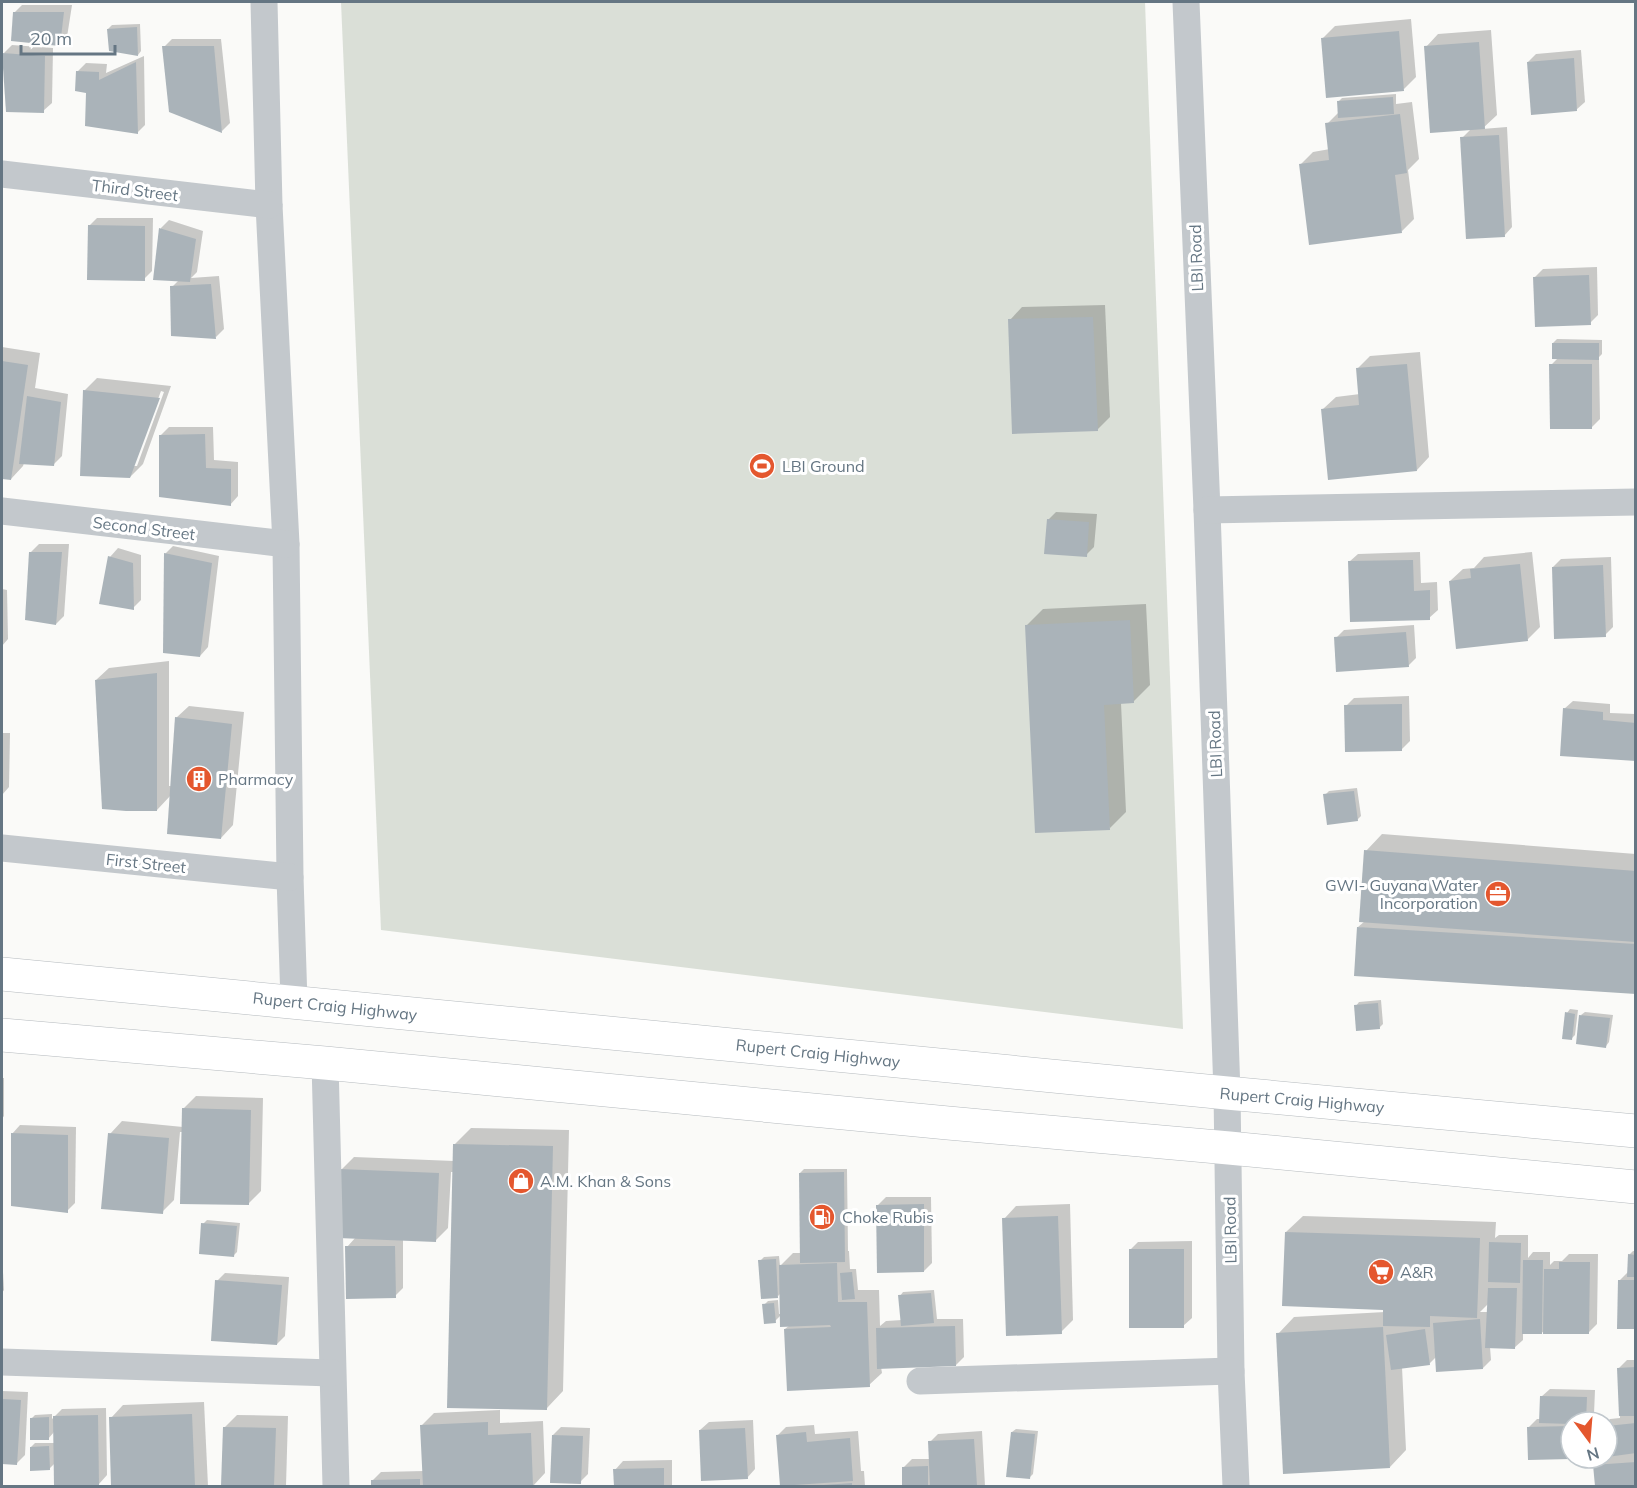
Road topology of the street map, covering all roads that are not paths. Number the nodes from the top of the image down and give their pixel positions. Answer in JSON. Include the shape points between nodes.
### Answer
{"nodes":[{"id":1,"x":264,"y":2,"type":"edge"},
{"id":2,"x":1186,"y":2,"type":"edge"},
{"id":3,"x":2,"y":174,"type":"edge"},
{"id":4,"x":269,"y":205,"type":"junction"},
{"id":5,"x":1635,"y":502,"type":"edge"},
{"id":6,"x":1207,"y":510,"type":"junction"},
{"id":7,"x":2,"y":511,"type":"edge"},
{"id":8,"x":286,"y":544,"type":"junction"},
{"id":9,"x":2,"y":848,"type":"edge"},
{"id":10,"x":290,"y":877,"type":"junction"},
{"id":11,"x":2,"y":974,"type":"edge"},
{"id":12,"x":294,"y":1002,"type":"junction"},
{"id":13,"x":2,"y":1035,"type":"edge"},
{"id":14,"x":325,"y":1063,"type":"junction"},
{"id":15,"x":1227,"y":1093,"type":"junction"},
{"id":16,"x":1635,"y":1131,"type":"edge"},
{"id":17,"x":1229,"y":1148,"type":"junction"},
{"id":18,"x":1635,"y":1187,"type":"edge"},
{"id":19,"x":2,"y":1362,"type":"edge"},
{"id":20,"x":1231,"y":1371,"type":"junction"},
{"id":21,"x":332,"y":1373,"type":"junction"},
{"id":22,"x":920,"y":1381,"type":"dead end"},
{"id":23,"x":336,"y":1486,"type":"edge"},
{"id":24,"x":1236,"y":1486,"type":"edge"}],
"edges":[{"from":1,"to":4,"type":"street"},
{"from":2,"to":6,"type":"street","name":"LBI Road"},
{"from":3,"to":4,"type":"street","name":"Third Street"},
{"from":4,"to":8,"type":"street"},
{"from":5,"to":6,"type":"street"},
{"from":6,"to":15,"type":"street","name":"LBI Road"},
{"from":7,"to":8,"type":"street","name":"Second Street"},
{"from":8,"to":10,"type":"street"},
{"from":9,"to":10,"type":"street","name":"First Street"},
{"from":10,"to":12,"type":"street"},
{"from":11,"to":12,"type":"main road","name":"Rupert Craig Highway"},
{"from":12,"to":15,"type":"main road","name":"Rupert Craig Highway"},
{"from":13,"to":14,"type":"main road"},
{"from":14,"to":17,"type":"main road"},
{"from":14,"to":21,"type":"street"},
{"from":15,"to":16,"type":"main road","name":"Rupert Craig Highway"},
{"from":15,"to":17,"type":"street","name":"LBI Road"},
{"from":17,"to":18,"type":"main road"},
{"from":17,"to":20,"type":"street","name":"LBI Road"},
{"from":19,"to":21,"type":"street"},
{"from":20,"to":22,"type":"street"},
{"from":20,"to":24,"type":"street","name":"LBI Road"},
{"from":21,"to":23,"type":"street"}]}
